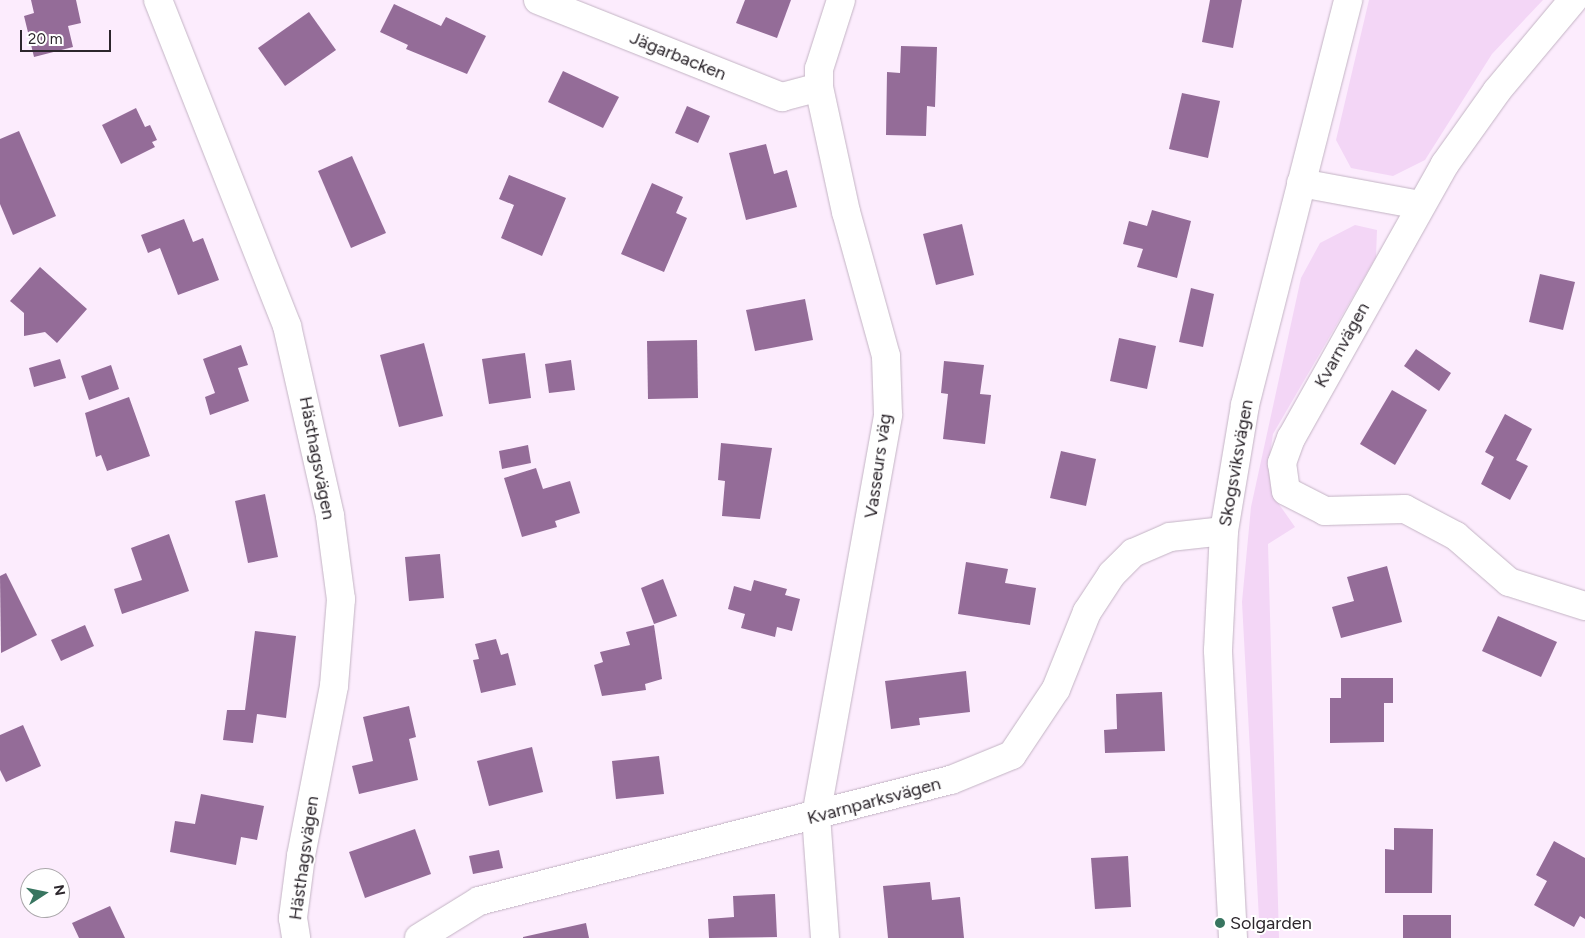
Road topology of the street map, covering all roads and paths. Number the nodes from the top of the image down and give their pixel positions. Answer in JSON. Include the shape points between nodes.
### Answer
{"nodes":[{"id":1,"x":158,"y":0,"type":"edge"},
{"id":2,"x":538,"y":0,"type":"edge"},
{"id":3,"x":841,"y":0,"type":"edge"},
{"id":4,"x":1348,"y":0,"type":"edge"},
{"id":5,"x":1573,"y":0,"type":"edge"},
{"id":6,"x":819,"y":87,"type":"junction"},
{"id":7,"x":1301,"y":183,"type":"junction"},
{"id":8,"x":1420,"y":205,"type":"junction"},
{"id":9,"x":1224,"y":531,"type":"junction"},
{"id":10,"x":1585,"y":606,"type":"edge"},
{"id":11,"x":816,"y":816,"type":"junction"},
{"id":12,"x":296,"y":938,"type":"edge"},
{"id":13,"x":419,"y":938,"type":"edge"},
{"id":14,"x":825,"y":938,"type":"edge"},
{"id":15,"x":1233,"y":938,"type":"edge"}],
"edges":[{"from":1,"to":12,"type":"street","name":"Hästhagsvägen","via":[[287,326],[330,516],[341,599],[334,686],[301,856],[292,918]]},
{"from":2,"to":6,"type":"street","name":"Jägarbacken","via":[[782,97]]},
{"from":3,"to":6,"type":"street","name":"Vasseurs väg","via":[[819,69]]},
{"from":4,"to":7,"type":"street","name":"Skogsviksvägen"},
{"from":5,"to":8,"type":"street","name":"Kvarnvägen","via":[[1497,91]]},
{"from":6,"to":11,"type":"street","name":"Vasseurs väg","via":[[846,212],[886,356],[888,414]]},
{"from":7,"to":8,"type":"street"},
{"from":7,"to":9,"type":"street","name":"Skogsviksvägen","via":[[1245,405]]},
{"from":8,"to":10,"type":"street","name":"Kvarnvägen","via":[[1290,438],[1282,462],[1286,491],[1325,511],[1404,509],[1456,536],[1509,582]]},
{"from":9,"to":11,"type":"street","name":"Kvarnparksvägen","via":[[1170,537],[1133,553],[1112,574],[1087,612],[1056,689],[1035,728],[1012,756],[952,780]]},
{"from":9,"to":15,"type":"street","name":"Skogsviksvägen","via":[[1218,650]]},
{"from":11,"to":13,"type":"street","name":"Kvarnparksvägen","via":[[479,901]]},
{"from":11,"to":14,"type":"street","name":"Vasseurs väg"}]}
